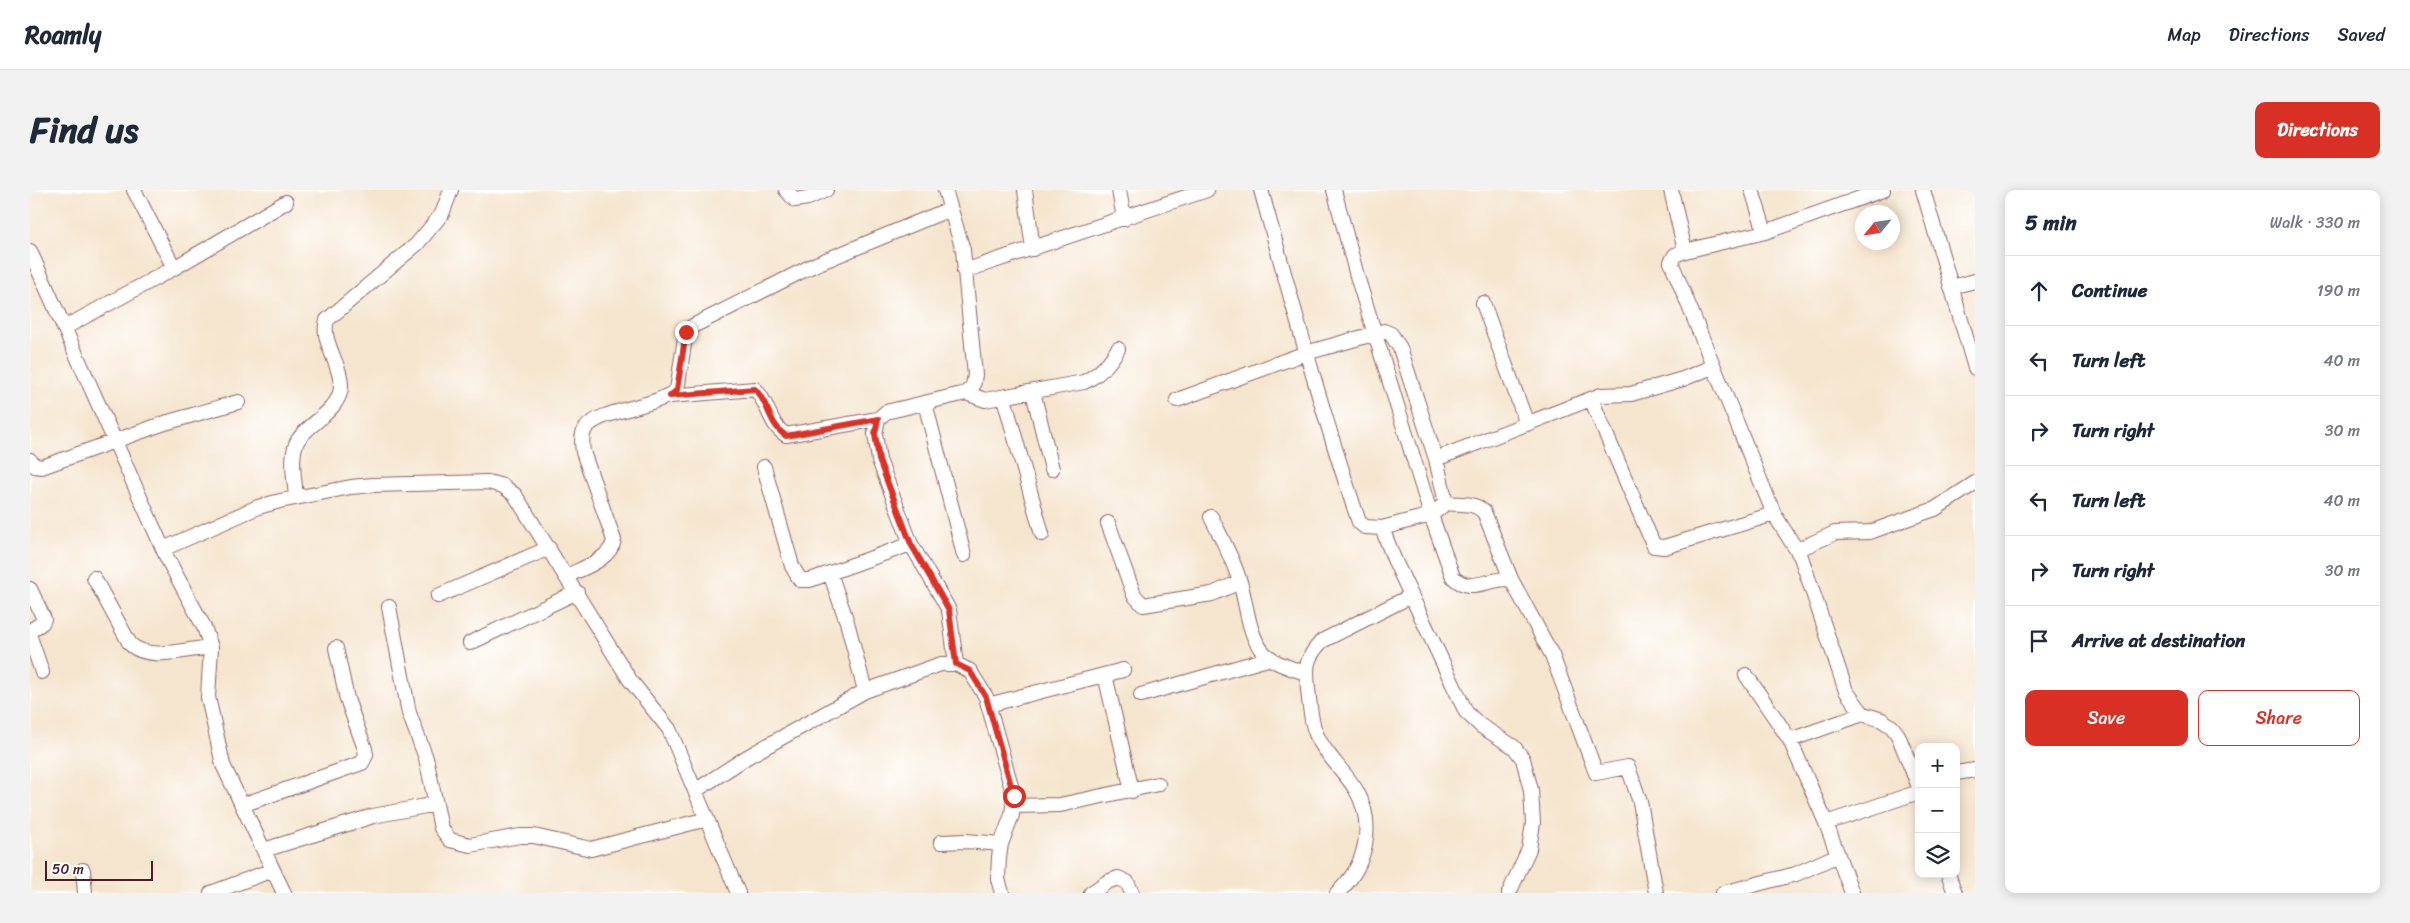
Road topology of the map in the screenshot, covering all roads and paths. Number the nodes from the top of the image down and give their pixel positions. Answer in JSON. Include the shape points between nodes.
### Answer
{"nodes":[{"id":1,"x":134,"y":190,"type":"edge"},
{"id":2,"x":450,"y":190,"type":"edge"},
{"id":3,"x":786,"y":190,"type":"edge"},
{"id":4,"x":826,"y":190,"type":"edge"},
{"id":5,"x":945,"y":190,"type":"edge"},
{"id":6,"x":1025,"y":190,"type":"edge"},
{"id":7,"x":1119,"y":190,"type":"edge"},
{"id":8,"x":1207,"y":190,"type":"edge"},
{"id":9,"x":1261,"y":190,"type":"edge"},
{"id":10,"x":1334,"y":190,"type":"edge"},
{"id":11,"x":1672,"y":190,"type":"edge"},
{"id":12,"x":1752,"y":190,"type":"edge"},
{"id":13,"x":1883,"y":190,"type":"edge"},
{"id":14,"x":1923,"y":190,"type":"edge"},
{"id":15,"x":286,"y":202,"type":"dead end"},
{"id":16,"x":950,"y":209,"type":"junction"},
{"id":17,"x":1124,"y":219,"type":"junction"},
{"id":18,"x":1765,"y":232,"type":"junction"},
{"id":19,"x":1033,"y":249,"type":"junction"},
{"id":20,"x":30,"y":251,"type":"edge"},
{"id":21,"x":1685,"y":251,"type":"junction"},
{"id":22,"x":174,"y":268,"type":"junction"},
{"id":23,"x":964,"y":271,"type":"junction"},
{"id":24,"x":1975,"y":281,"type":"edge"},
{"id":25,"x":1951,"y":287,"type":"junction"},
{"id":26,"x":1483,"y":303,"type":"dead end"},
{"id":27,"x":64,"y":328,"type":"junction"},
{"id":28,"x":1374,"y":332,"type":"junction"},
{"id":29,"x":1118,"y":349,"type":"dead end"},
{"id":30,"x":1306,"y":353,"type":"junction"},
{"id":31,"x":1712,"y":367,"type":"junction"},
{"id":32,"x":1975,"y":368,"type":"edge"},
{"id":33,"x":1033,"y":392,"type":"junction"},
{"id":34,"x":966,"y":393,"type":"junction"},
{"id":35,"x":670,"y":396,"type":"junction"},
{"id":36,"x":1004,"y":398,"type":"junction"},
{"id":37,"x":1591,"y":399,"type":"junction"},
{"id":38,"x":1177,"y":400,"type":"dead end"},
{"id":39,"x":238,"y":402,"type":"dead end"},
{"id":40,"x":925,"y":403,"type":"junction"},
{"id":41,"x":878,"y":419,"type":"junction"},
{"id":42,"x":1527,"y":424,"type":"junction"},
{"id":43,"x":115,"y":441,"type":"junction"},
{"id":44,"x":1436,"y":459,"type":"junction"},
{"id":45,"x":30,"y":460,"type":"edge"},
{"id":46,"x":764,"y":467,"type":"dead end"},
{"id":47,"x":1052,"y":469,"type":"dead end"},
{"id":48,"x":1975,"y":483,"type":"edge"},
{"id":49,"x":296,"y":498,"type":"junction"},
{"id":50,"x":1446,"y":503,"type":"junction"},
{"id":51,"x":1774,"y":514,"type":"junction"},
{"id":52,"x":1431,"y":515,"type":"junction"},
{"id":53,"x":1211,"y":517,"type":"dead end"},
{"id":54,"x":1108,"y":522,"type":"dead end"},
{"id":55,"x":1382,"y":528,"type":"junction"},
{"id":56,"x":1042,"y":534,"type":"dead end"},
{"id":57,"x":911,"y":544,"type":"junction"},
{"id":58,"x":549,"y":548,"type":"junction"},
{"id":59,"x":163,"y":549,"type":"junction"},
{"id":60,"x":1797,"y":550,"type":"junction"},
{"id":61,"x":964,"y":555,"type":"dead end"},
{"id":62,"x":830,"y":573,"type":"junction"},
{"id":63,"x":567,"y":576,"type":"junction"},
{"id":64,"x":94,"y":578,"type":"dead end"},
{"id":65,"x":1510,"y":579,"type":"junction"},
{"id":66,"x":1240,"y":582,"type":"junction"},
{"id":67,"x":30,"y":589,"type":"edge"},
{"id":68,"x":577,"y":592,"type":"junction"},
{"id":69,"x":438,"y":596,"type":"dead end"},
{"id":70,"x":1411,"y":596,"type":"junction"},
{"id":71,"x":389,"y":607,"type":"dead end"},
{"id":72,"x":30,"y":631,"type":"edge"},
{"id":73,"x":30,"y":637,"type":"edge"},
{"id":74,"x":470,"y":643,"type":"dead end"},
{"id":75,"x":212,"y":647,"type":"junction"},
{"id":76,"x":336,"y":648,"type":"dead end"},
{"id":77,"x":1271,"y":658,"type":"junction"},
{"id":78,"x":956,"y":664,"type":"junction"},
{"id":79,"x":1123,"y":670,"type":"dead end"},
{"id":80,"x":42,"y":672,"type":"dead end"},
{"id":81,"x":1106,"y":674,"type":"junction"},
{"id":82,"x":1307,"y":674,"type":"junction"},
{"id":83,"x":1746,"y":675,"type":"dead end"},
{"id":84,"x":866,"y":691,"type":"junction"},
{"id":85,"x":1141,"y":695,"type":"dead end"},
{"id":86,"x":988,"y":705,"type":"junction"},
{"id":87,"x":1863,"y":714,"type":"junction"},
{"id":88,"x":1790,"y":740,"type":"junction"},
{"id":89,"x":1975,"y":770,"type":"edge"},
{"id":90,"x":1960,"y":773,"type":"edge"},
{"id":91,"x":1915,"y":777,"type":"edge"},
{"id":92,"x":1158,"y":784,"type":"dead end"},
{"id":93,"x":1915,"y":785,"type":"edge"},
{"id":94,"x":695,"y":791,"type":"junction"},
{"id":95,"x":1132,"y":791,"type":"junction"},
{"id":96,"x":436,"y":804,"type":"junction"},
{"id":97,"x":242,"y":805,"type":"junction"},
{"id":98,"x":1013,"y":806,"type":"junction"},
{"id":99,"x":707,"y":819,"type":"junction"},
{"id":100,"x":1826,"y":823,"type":"junction"},
{"id":101,"x":941,"y":842,"type":"dead end"},
{"id":102,"x":1001,"y":844,"type":"junction"},
{"id":103,"x":264,"y":850,"type":"junction"},
{"id":104,"x":1838,"y":855,"type":"junction"},
{"id":105,"x":83,"y":870,"type":"dead end"},
{"id":106,"x":273,"y":870,"type":"junction"},
{"id":107,"x":1949,"y":878,"type":"edge"},
{"id":108,"x":1763,"y":888,"type":"edge"},
{"id":109,"x":217,"y":892,"type":"edge"},
{"id":110,"x":1730,"y":892,"type":"edge"},
{"id":111,"x":85,"y":893,"type":"edge"},
{"id":112,"x":284,"y":893,"type":"edge"},
{"id":113,"x":738,"y":893,"type":"edge"},
{"id":114,"x":1002,"y":893,"type":"edge"},
{"id":115,"x":1091,"y":893,"type":"edge"},
{"id":116,"x":1132,"y":893,"type":"edge"},
{"id":117,"x":1337,"y":893,"type":"edge"},
{"id":118,"x":1509,"y":893,"type":"edge"},
{"id":119,"x":1656,"y":893,"type":"edge"},
{"id":120,"x":1852,"y":893,"type":"edge"},
{"id":121,"x":1955,"y":893,"type":"edge"}],
"edges":[{"from":1,"to":22,"type":"street"},
{"from":2,"to":49,"type":"street","via":[[448,202],[432,227],[403,257],[327,320],[326,332],[341,388],[337,400],[298,439],[294,450]]},
{"from":3,"to":4,"type":"street","via":[[795,200]]},
{"from":5,"to":16,"type":"street"},
{"from":6,"to":19,"type":"street"},
{"from":7,"to":17,"type":"street"},
{"from":8,"to":17,"type":"street"},
{"from":9,"to":30,"type":"street"},
{"from":10,"to":28,"type":"street"},
{"from":11,"to":21,"type":"street"},
{"from":12,"to":18,"type":"street"},
{"from":13,"to":18,"type":"street"},
{"from":14,"to":25,"type":"street"},
{"from":15,"to":22,"type":"street"},
{"from":16,"to":23,"type":"street","via":[[961,243]]},
{"from":16,"to":35,"type":"street","via":[[814,265],[693,326],[683,340],[677,390]]},
{"from":17,"to":19,"type":"street"},
{"from":18,"to":21,"type":"street"},
{"from":19,"to":23,"type":"street"},
{"from":20,"to":27,"type":"street"},
{"from":21,"to":31,"type":"street","via":[[1671,262]]},
{"from":22,"to":27,"type":"street"},
{"from":23,"to":34,"type":"street","via":[[975,375],[973,386]]},
{"from":24,"to":25,"type":"street"},
{"from":25,"to":32,"type":"street"},
{"from":26,"to":42,"type":"street"},
{"from":27,"to":43,"type":"street"},
{"from":28,"to":30,"type":"street"},
{"from":28,"to":44,"type":"street","via":[[1384,330],[1391,334],[1400,348]]},
{"from":28,"to":52,"type":"street"},
{"from":29,"to":33,"type":"street","via":[[1109,364],[1090,379]]},
{"from":30,"to":38,"type":"street"},
{"from":30,"to":55,"type":"street","via":[[1360,522],[1365,527]]},
{"from":31,"to":37,"type":"street","via":[[1631,394],[1601,395]]},
{"from":31,"to":51,"type":"street"},
{"from":33,"to":36,"type":"street"},
{"from":33,"to":47,"type":"street"},
{"from":34,"to":36,"type":"street","via":[[985,400]]},
{"from":34,"to":40,"type":"street"},
{"from":35,"to":41,"type":"street","via":[[755,389],[778,430],[786,436]]},
{"from":35,"to":63,"type":"street","via":[[596,420],[586,428],[582,437],[583,452],[614,540],[613,548],[607,555]]},
{"from":36,"to":56,"type":"street"},
{"from":37,"to":42,"type":"street"},
{"from":37,"to":51,"type":"street","via":[[1654,546],[1664,547]]},
{"from":39,"to":43,"type":"street"},
{"from":40,"to":41,"type":"street","via":[[886,412]]},
{"from":40,"to":61,"type":"street"},
{"from":41,"to":57,"type":"street","via":[[875,434],[879,460]]},
{"from":42,"to":44,"type":"street"},
{"from":43,"to":45,"type":"street","via":[[42,467],[35,466]]},
{"from":43,"to":59,"type":"street"},
{"from":44,"to":50,"type":"street"},
{"from":46,"to":62,"type":"street","via":[[792,566],[800,580]]},
{"from":48,"to":60,"type":"street","via":[[1935,508],[1912,517],[1870,532],[1835,533]]},
{"from":49,"to":58,"type":"street","via":[[373,485],[488,482],[515,494]]},
{"from":49,"to":59,"type":"street","via":[[258,507]]},
{"from":50,"to":52,"type":"street"},
{"from":50,"to":65,"type":"street","via":[[1478,506],[1484,512]]},
{"from":51,"to":60,"type":"street"},
{"from":52,"to":55,"type":"street"},
{"from":52,"to":65,"type":"street","via":[[1453,577],[1460,584],[1474,587],[1502,578]]},
{"from":53,"to":66,"type":"street"},
{"from":54,"to":66,"type":"street","via":[[1134,595],[1143,605],[1212,594]]},
{"from":55,"to":70,"type":"street"},
{"from":57,"to":62,"type":"street"},
{"from":57,"to":78,"type":"street","via":[[949,610]]},
{"from":58,"to":63,"type":"street"},
{"from":58,"to":69,"type":"street"},
{"from":59,"to":75,"type":"street"},
{"from":60,"to":87,"type":"street","via":[[1846,691]]},
{"from":62,"to":84,"type":"street"},
{"from":63,"to":68,"type":"street"},
{"from":64,"to":75,"type":"street","via":[[130,644],[137,650],[152,653]]},
{"from":65,"to":119,"type":"street","via":[[1552,655],[1596,773],[1628,767],[1640,802]]},
{"from":66,"to":77,"type":"street","via":[[1255,640]]},
{"from":67,"to":72,"type":"street","via":[[44,619]]},
{"from":68,"to":74,"type":"street"},
{"from":68,"to":94,"type":"street","via":[[630,680],[669,729]]},
{"from":70,"to":82,"type":"street","via":[[1322,641],[1310,653]]},
{"from":70,"to":118,"type":"street","via":[[1466,712],[1514,747],[1523,759],[1531,790],[1533,823],[1530,849]]},
{"from":71,"to":96,"type":"street","via":[[409,713],[426,758]]},
{"from":73,"to":80,"type":"street"},
{"from":75,"to":97,"type":"street","via":[[208,697],[223,765]]},
{"from":76,"to":97,"type":"street","via":[[347,699],[365,749],[362,763]]},
{"from":77,"to":82,"type":"street"},
{"from":77,"to":85,"type":"street"},
{"from":78,"to":84,"type":"street","via":[[941,664]]},
{"from":78,"to":86,"type":"street","via":[[970,671]]},
{"from":79,"to":81,"type":"street"},
{"from":81,"to":86,"type":"street"},
{"from":81,"to":95,"type":"street"},
{"from":82,"to":117,"type":"street","via":[[1311,719],[1317,735],[1356,790],[1364,810],[1367,835],[1362,861]]},
{"from":83,"to":88,"type":"street"},
{"from":84,"to":94,"type":"street","via":[[747,757]]},
{"from":86,"to":98,"type":"street","via":[[1010,775]]},
{"from":87,"to":88,"type":"street"},
{"from":87,"to":91,"type":"street","via":[[1892,727]]},
{"from":88,"to":100,"type":"street"},
{"from":89,"to":90,"type":"street"},
{"from":92,"to":95,"type":"street"},
{"from":93,"to":100,"type":"street"},
{"from":94,"to":99,"type":"street"},
{"from":95,"to":98,"type":"street","via":[[1060,806]]},
{"from":96,"to":99,"type":"street","via":[[441,828],[450,840],[470,845],[534,836],[592,849]]},
{"from":96,"to":103,"type":"street","via":[[373,816]]},
{"from":97,"to":103,"type":"street"},
{"from":98,"to":102,"type":"street"},
{"from":99,"to":113,"type":"street"},
{"from":100,"to":104,"type":"street"},
{"from":101,"to":102,"type":"street"},
{"from":102,"to":114,"type":"street","via":[[998,878]]},
{"from":103,"to":106,"type":"street"},
{"from":104,"to":108,"type":"street"},
{"from":104,"to":120,"type":"street"},
{"from":105,"to":111,"type":"street"},
{"from":106,"to":109,"type":"street"},
{"from":106,"to":112,"type":"street"},
{"from":107,"to":121,"type":"street"},
{"from":108,"to":110,"type":"street"},
{"from":115,"to":116,"type":"street","via":[[1118,878],[1127,882]]}]}
